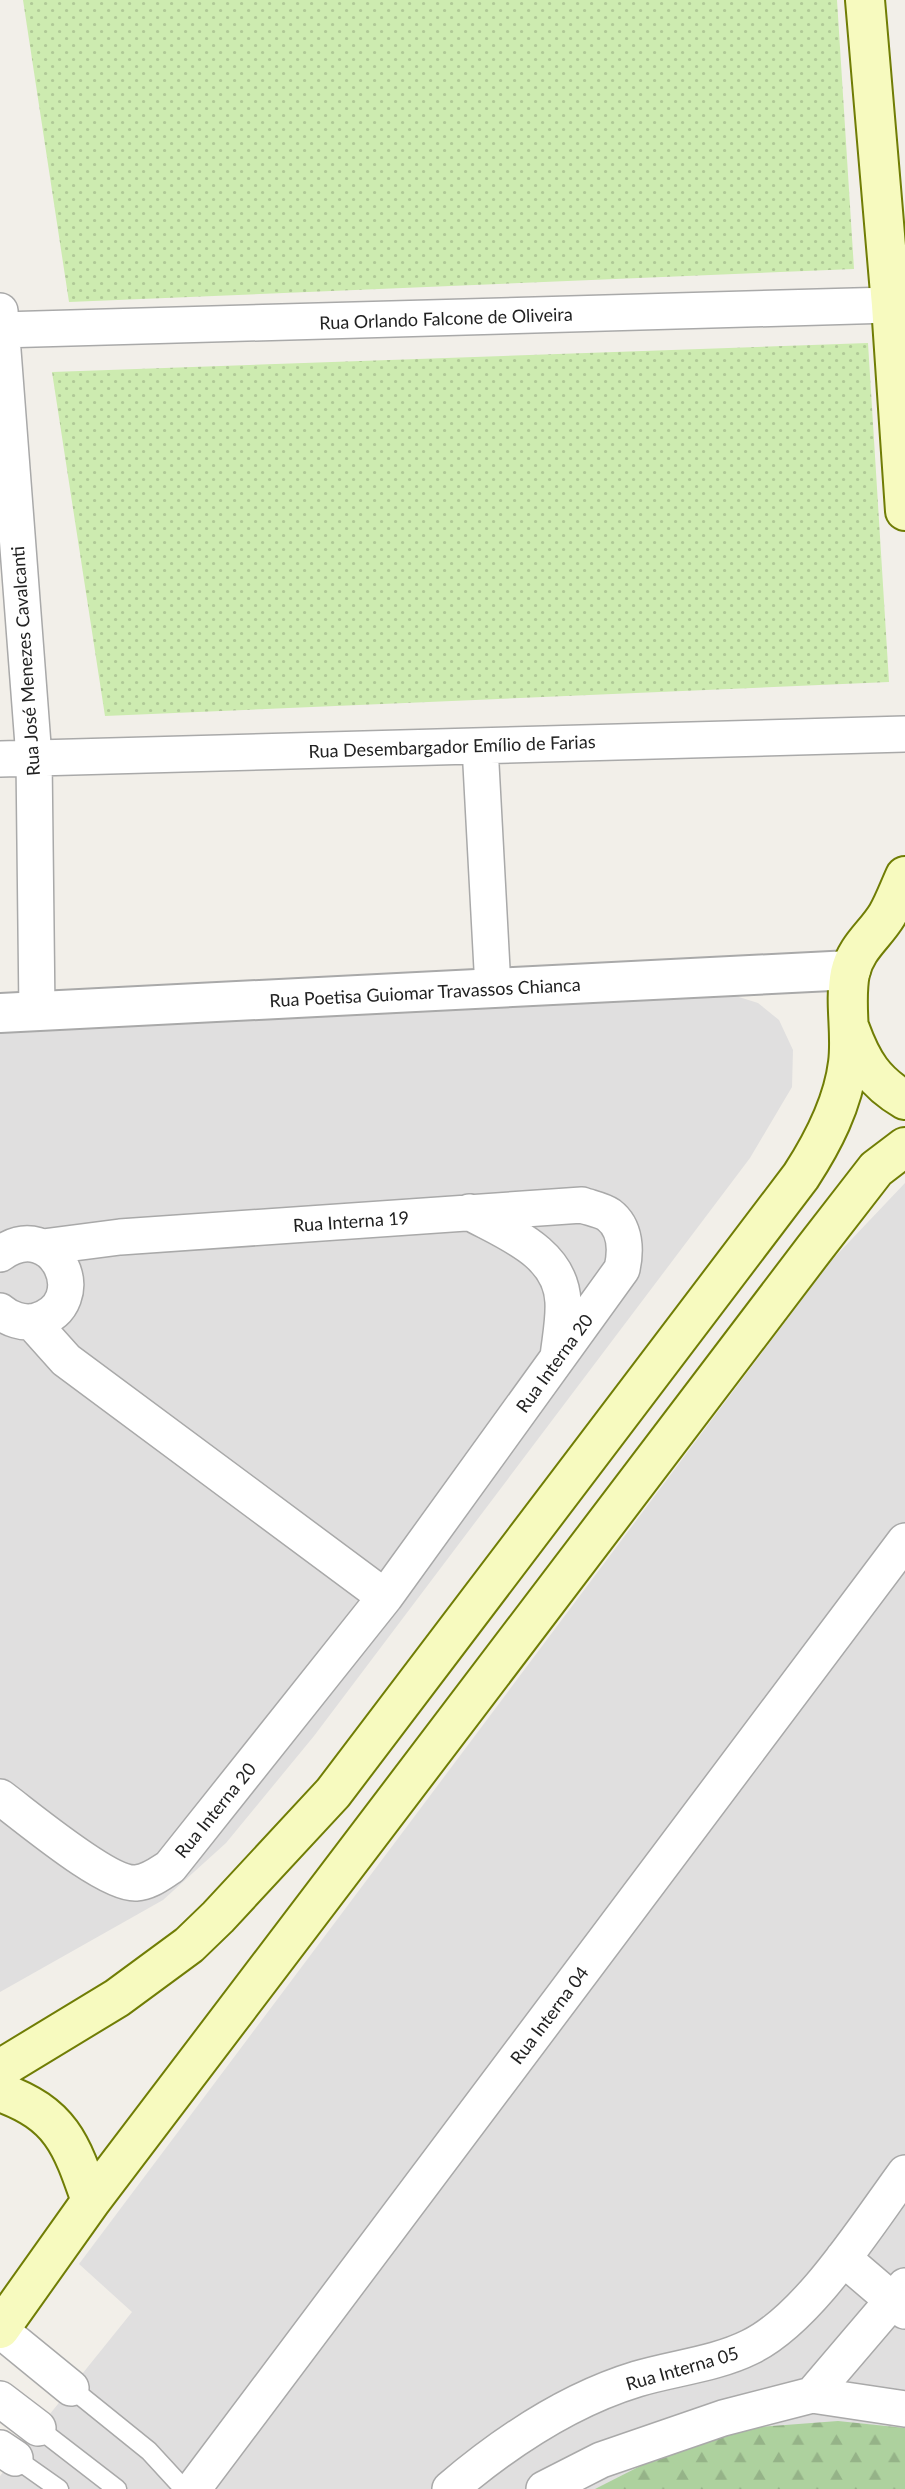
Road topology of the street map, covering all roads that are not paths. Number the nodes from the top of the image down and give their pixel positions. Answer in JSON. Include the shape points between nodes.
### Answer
{"nodes":[{"id":1,"x":864,"y":0,"type":"edge"},
{"id":2,"x":891,"y":305,"type":"junction"},
{"id":3,"x":0,"y":324,"type":"edge"},
{"id":4,"x":905,"y":511,"type":"edge"},
{"id":5,"x":905,"y":734,"type":"edge"},
{"id":6,"x":480,"y":746,"type":"junction"},
{"id":7,"x":17,"y":758,"type":"edge"},
{"id":8,"x":905,"y":876,"type":"edge"},
{"id":9,"x":895,"y":911,"type":"edge"},
{"id":10,"x":851,"y":970,"type":"junction"},
{"id":11,"x":493,"y":988,"type":"junction"},
{"id":12,"x":19,"y":1012,"type":"edge"},
{"id":13,"x":847,"y":1020,"type":"junction"},
{"id":14,"x":905,"y":1100,"type":"edge"},
{"id":15,"x":905,"y":1147,"type":"edge"},
{"id":16,"x":582,"y":1205,"type":"joint"},
{"id":17,"x":469,"y":1212,"type":"junction"},
{"id":18,"x":120,"y":1237,"type":"junction"},
{"id":19,"x":14,"y":1248,"type":"edge"},
{"id":20,"x":26,"y":1308,"type":"edge"},
{"id":21,"x":558,"y":1357,"type":"junction"},
{"id":22,"x":905,"y":1541,"type":"edge"},
{"id":23,"x":385,"y":1597,"type":"junction"},
{"id":24,"x":0,"y":1797,"type":"edge"},
{"id":25,"x":0,"y":2069,"type":"edge"},
{"id":26,"x":0,"y":2092,"type":"edge"},
{"id":27,"x":905,"y":2173,"type":"edge"},
{"id":28,"x":91,"y":2201,"type":"junction"},
{"id":29,"x":843,"y":2258,"type":"junction"},
{"id":30,"x":901,"y":2300,"type":"edge"},
{"id":31,"x":0,"y":2329,"type":"edge"},
{"id":32,"x":71,"y":2388,"type":"joint"},
{"id":33,"x":812,"y":2395,"type":"junction"},
{"id":34,"x":0,"y":2399,"type":"edge"},
{"id":35,"x":905,"y":2409,"type":"edge"},
{"id":36,"x":38,"y":2428,"type":"joint"},
{"id":37,"x":8,"y":2453,"type":"edge"},
{"id":38,"x":60,"y":2489,"type":"edge"},
{"id":39,"x":117,"y":2489,"type":"edge"},
{"id":40,"x":184,"y":2489,"type":"edge"},
{"id":41,"x":193,"y":2489,"type":"edge"},
{"id":42,"x":450,"y":2489,"type":"edge"},
{"id":43,"x":544,"y":2489,"type":"edge"}],
"edges":[{"from":1,"to":2,"type":"main road"},
{"from":2,"to":3,"type":"street","name":"Rua Orlando Falcone de Oliveira"},
{"from":2,"to":4,"type":"main road"},
{"from":3,"to":7,"type":"street","name":"Rua José Menezes Cavalcanti"},
{"from":5,"to":6,"type":"street","name":"Rua Desembargador Emílio de Farias"},
{"from":6,"to":7,"type":"street","name":"Rua Desembargador Emílio de Farias"},
{"from":6,"to":11,"type":"street"},
{"from":7,"to":12,"type":"street","name":"Rua José Menezes Cavalcanti"},
{"from":8,"to":9,"type":"main road"},
{"from":9,"to":10,"type":"main road","via":[[865,941]]},
{"from":10,"to":11,"type":"street","name":"Rua Poetisa Guiomar Travassos Chianca"},
{"from":10,"to":13,"type":"main road"},
{"from":11,"to":12,"type":"street","name":"Rua Poetisa Guiomar Travassos Chianca"},
{"from":13,"to":14,"type":"main road","via":[[860,1058],[886,1089]]},
{"from":13,"to":25,"type":"main road","via":[[849,1062],[839,1101],[822,1143],[801,1176],[333,1793],[189,1945],[117,1998]]},
{"from":15,"to":28,"type":"main road","via":[[876,1169]]},
{"from":16,"to":17,"type":"street","name":"Rua Interna 19"},
{"from":16,"to":21,"type":"street","name":"Rua Interna 20","via":[[609,1215],[621,1230],[626,1252],[622,1269]]},
{"from":17,"to":18,"type":"street","name":"Rua Interna 19"},
{"from":17,"to":21,"type":"street","via":[[529,1245],[554,1268],[563,1301]]},
{"from":18,"to":19,"type":"street","name":"Rua Interna 19"},
{"from":18,"to":20,"type":"street"},
{"from":19,"to":20,"type":"street","via":[[59,1260],[65,1270]]},
{"from":20,"to":23,"type":"street","via":[[66,1360]]},
{"from":21,"to":23,"type":"street","name":"Rua Interna 20"},
{"from":22,"to":41,"type":"street","name":"Rua Interna 04"},
{"from":23,"to":24,"type":"street","name":"Rua Interna 20","via":[[170,1867],[152,1879],[117,1880]]},
{"from":26,"to":28,"type":"main road","via":[[40,2110],[58,2127]]},
{"from":27,"to":29,"type":"street","name":"Rua Interna 05"},
{"from":28,"to":31,"type":"main road"},
{"from":29,"to":30,"type":"street"},
{"from":29,"to":42,"type":"street","name":"Rua Interna 05","via":[[804,2305],[750,2347],[635,2380],[579,2402],[484,2460]]},
{"from":30,"to":33,"type":"street"},
{"from":31,"to":32,"type":"street"},
{"from":32,"to":40,"type":"lane","via":[[149,2452]]},
{"from":33,"to":35,"type":"street"},
{"from":33,"to":43,"type":"street","via":[[723,2418],[601,2460]]},
{"from":34,"to":36,"type":"street"},
{"from":36,"to":39,"type":"lane"},
{"from":37,"to":38,"type":"lane"}]}
